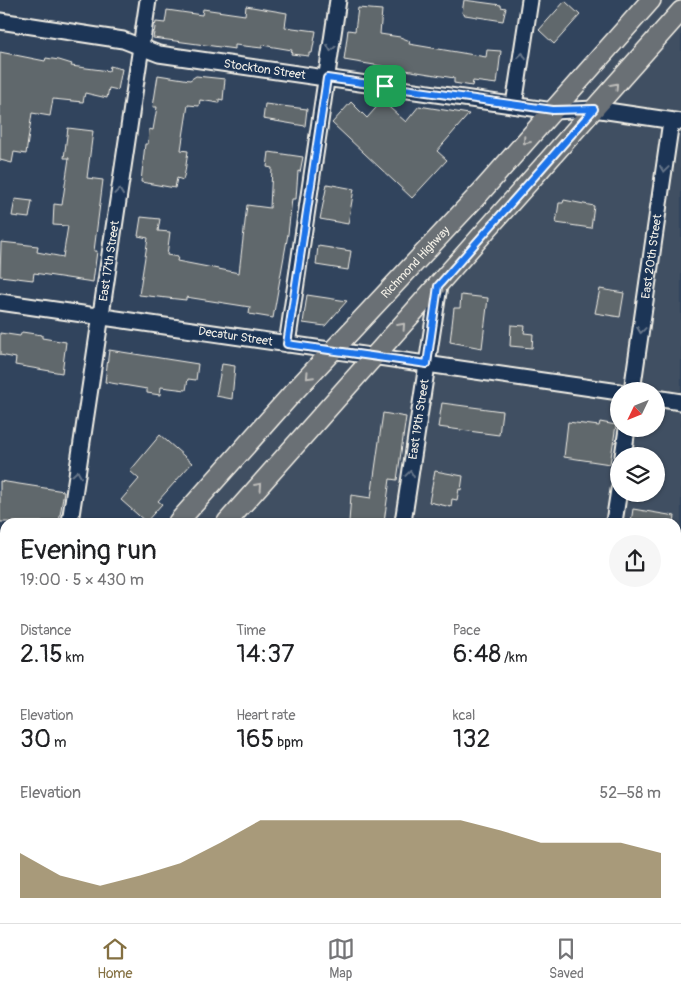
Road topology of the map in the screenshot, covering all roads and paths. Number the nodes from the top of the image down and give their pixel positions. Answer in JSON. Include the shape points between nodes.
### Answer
{"nodes":[{"id":1,"x":148,"y":0,"type":"edge"},
{"id":2,"x":338,"y":0,"type":"edge"},
{"id":3,"x":530,"y":0,"type":"edge"},
{"id":4,"x":651,"y":0,"type":"edge"},
{"id":5,"x":681,"y":11,"type":"edge"},
{"id":6,"x":0,"y":20,"type":"edge"},
{"id":7,"x":141,"y":46,"type":"junction"},
{"id":8,"x":327,"y":78,"type":"junction"},
{"id":9,"x":514,"y":105,"type":"junction"},
{"id":10,"x":594,"y":109,"type":"junction"},
{"id":11,"x":553,"y":110,"type":"junction"},
{"id":12,"x":676,"y":121,"type":"edge"},
{"id":13,"x":438,"y":286,"type":"junction"},
{"id":14,"x":0,"y":302,"type":"edge"},
{"id":15,"x":101,"y":317,"type":"junction"},
{"id":16,"x":287,"y":344,"type":"junction"},
{"id":17,"x":332,"y":351,"type":"junction"},
{"id":18,"x":375,"y":357,"type":"junction"},
{"id":19,"x":427,"y":364,"type":"junction"},
{"id":20,"x":633,"y":382,"type":"edge"},
{"id":21,"x":610,"y":391,"type":"edge"},
{"id":22,"x":665,"y":399,"type":"edge"},
{"id":23,"x":681,"y":402,"type":"edge"},
{"id":24,"x":617,"y":502,"type":"edge"},
{"id":25,"x":71,"y":518,"type":"edge"},
{"id":26,"x":182,"y":518,"type":"edge"},
{"id":27,"x":231,"y":518,"type":"edge"},
{"id":28,"x":404,"y":518,"type":"edge"},
{"id":29,"x":615,"y":518,"type":"edge"}],
"edges":[{"from":1,"to":7,"type":"street","name":"East 17th Street"},
{"from":2,"to":8,"type":"street","one_way":true},
{"from":9,"to":3,"type":"street","one_way":true},
{"from":4,"to":11,"type":"main road","name":"Richmond Highway"},
{"from":10,"to":5,"type":"main road","one_way":true},
{"from":6,"to":7,"type":"street","name":"Stockton Street","via":[[123,40]]},
{"from":7,"to":8,"type":"street","name":"Stockton Street","via":[[159,54]]},
{"from":15,"to":7,"type":"street","name":"East 17th Street","one_way":true},
{"from":8,"to":9,"type":"street","name":"Stockton Street"},
{"from":8,"to":16,"type":"street"},
{"from":9,"to":11,"type":"street","name":"Stockton Street"},
{"from":10,"to":11,"type":"street","name":"Stockton Street"},
{"from":10,"to":12,"type":"street","name":"Stockton Street"},
{"from":10,"to":13,"type":"main road"},
{"from":11,"to":17,"type":"main road","name":"Richmond Highway","one_way":true},
{"from":12,"to":20,"type":"street","name":"East 20th Street","one_way":true},
{"from":18,"to":13,"type":"main road","one_way":true},
{"from":13,"to":19,"type":"street","name":"East 19th Street"},
{"from":14,"to":15,"type":"street","name":"Decatur Street"},
{"from":15,"to":16,"type":"street","name":"Decatur Street"},
{"from":25,"to":15,"type":"street","name":"East 17th Street","one_way":true},
{"from":16,"to":17,"type":"street","name":"Decatur Street"},
{"from":17,"to":18,"type":"street","name":"Decatur Street"},
{"from":17,"to":26,"type":"main road","name":"Richmond Highway","one_way":true},
{"from":18,"to":19,"type":"street","name":"Decatur Street"},
{"from":27,"to":18,"type":"main road","one_way":true},
{"from":19,"to":21,"type":"street","name":"Decatur Street"},
{"from":28,"to":19,"type":"street","name":"East 19th Street","one_way":true},
{"from":22,"to":23,"type":"street"},
{"from":24,"to":29,"type":"street"}]}
